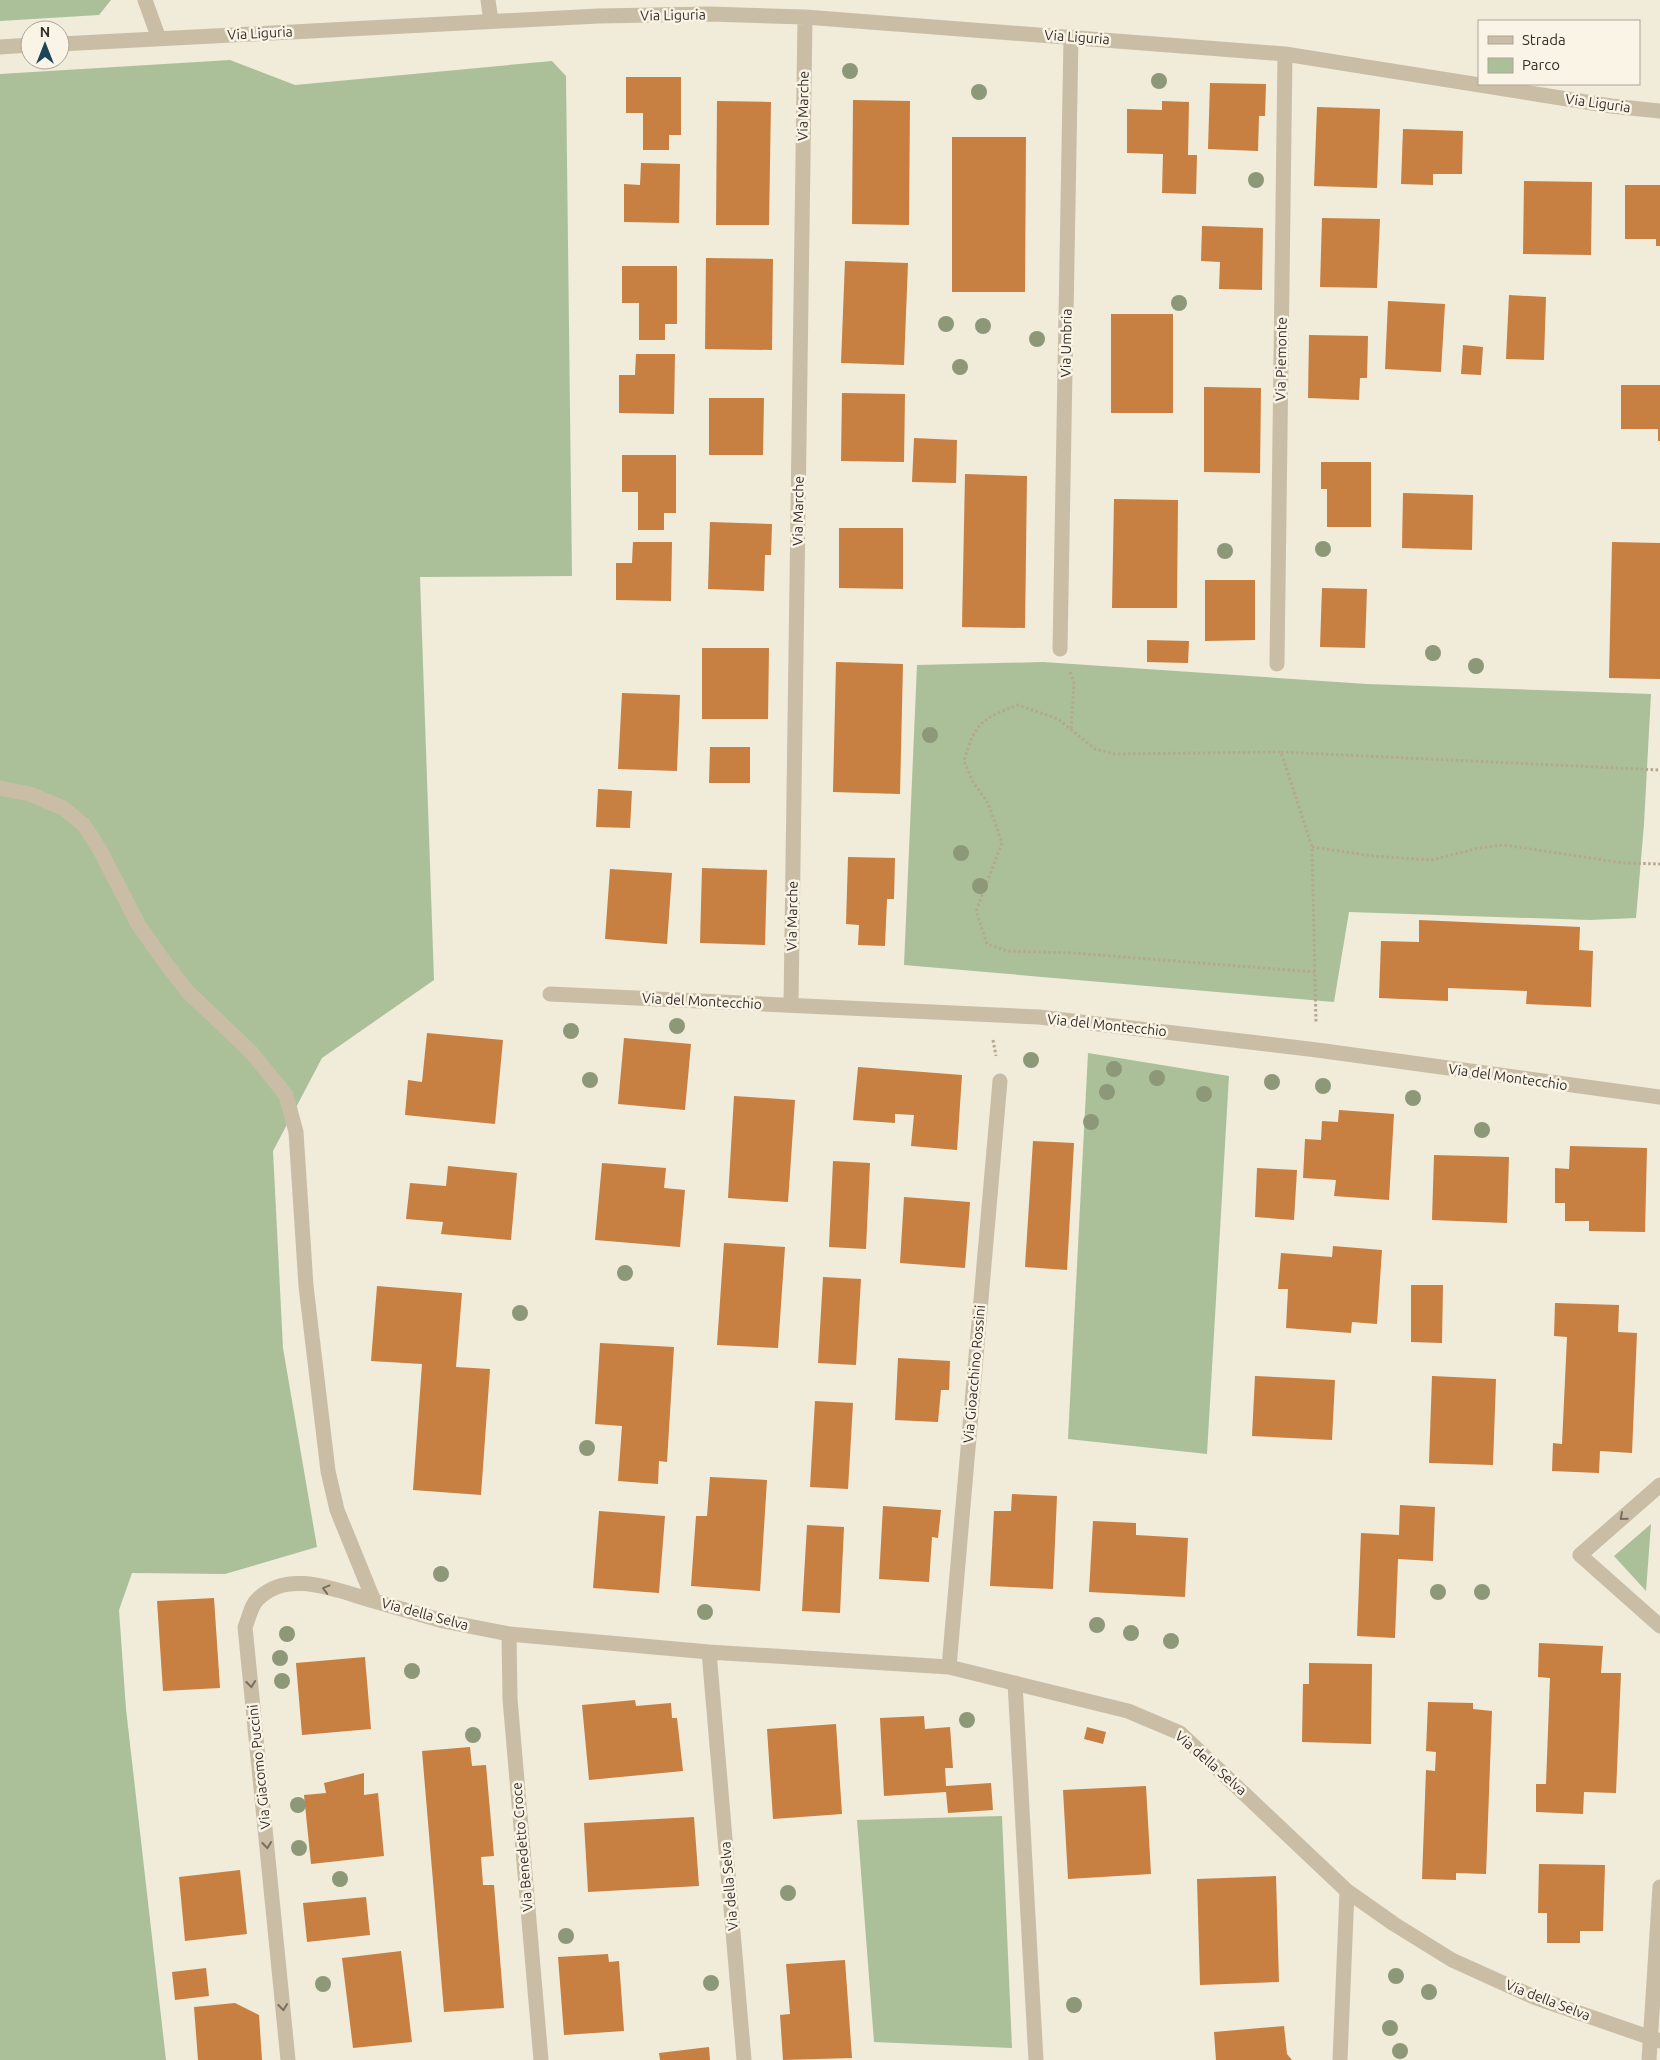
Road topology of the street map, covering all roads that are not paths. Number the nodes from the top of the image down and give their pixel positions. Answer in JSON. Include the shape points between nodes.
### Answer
{"nodes":[{"id":1,"x":145,"y":0,"type":"edge"},
{"id":2,"x":488,"y":0,"type":"edge"},
{"id":3,"x":805,"y":17,"type":"junction"},
{"id":4,"x":491,"y":21,"type":"junction"},
{"id":5,"x":1071,"y":37,"type":"junction"},
{"id":6,"x":159,"y":39,"type":"junction"},
{"id":7,"x":70,"y":43,"type":"edge"},
{"id":8,"x":20,"y":46,"type":"edge"},
{"id":9,"x":0,"y":47,"type":"edge"},
{"id":10,"x":1285,"y":54,"type":"junction"},
{"id":11,"x":1478,"y":85,"type":"edge"},
{"id":12,"x":1479,"y":85,"type":"edge"},
{"id":13,"x":1660,"y":111,"type":"edge"},
{"id":14,"x":1060,"y":649,"type":"road end"},
{"id":15,"x":1277,"y":664,"type":"dead end"},
{"id":16,"x":0,"y":788,"type":"edge"},
{"id":17,"x":550,"y":994,"type":"dead end"},
{"id":18,"x":791,"y":1006,"type":"junction"},
{"id":19,"x":1000,"y":1081,"type":"road end"},
{"id":20,"x":1660,"y":1097,"type":"edge"},
{"id":21,"x":1660,"y":1485,"type":"edge"},
{"id":22,"x":374,"y":1601,"type":"junction"},
{"id":23,"x":1660,"y":1626,"type":"edge"},
{"id":24,"x":509,"y":1634,"type":"junction"},
{"id":25,"x":710,"y":1652,"type":"junction"},
{"id":26,"x":948,"y":1667,"type":"junction"},
{"id":27,"x":1015,"y":1683,"type":"junction"},
{"id":28,"x":1660,"y":1887,"type":"edge"},
{"id":29,"x":1347,"y":1891,"type":"junction"},
{"id":30,"x":1656,"y":2039,"type":"edge"},
{"id":31,"x":288,"y":2060,"type":"edge"},
{"id":32,"x":540,"y":2060,"type":"edge"},
{"id":33,"x":744,"y":2060,"type":"edge"},
{"id":34,"x":1036,"y":2060,"type":"edge"},
{"id":35,"x":1340,"y":2060,"type":"edge"},
{"id":36,"x":1650,"y":2060,"type":"edge"}],
"edges":[{"from":1,"to":6,"type":"street"},
{"from":2,"to":4,"type":"street"},
{"from":3,"to":4,"type":"street","name":"Via Liguria","via":[[691,14]]},
{"from":3,"to":5,"type":"street","name":"Via Liguria"},
{"from":3,"to":18,"type":"street","name":"Via Marche"},
{"from":4,"to":6,"type":"street","name":"Via Liguria"},
{"from":5,"to":10,"type":"street","name":"Via Liguria"},
{"from":5,"to":14,"type":"street","name":"Via Umbria"},
{"from":6,"to":7,"type":"street","name":"Via Liguria"},
{"from":8,"to":9,"type":"street"},
{"from":10,"to":11,"type":"street","name":"Via Liguria"},
{"from":10,"to":15,"type":"street","name":"Via Piemonte"},
{"from":12,"to":13,"type":"street","name":"Via Liguria"},
{"from":16,"to":22,"type":"street","name":"Via della Selva","via":[[30,794],[63,808],[84,826],[138,924],[161,958],[187,991],[251,1052],[286,1096],[297,1140],[306,1286],[328,1470],[337,1510]]},
{"from":17,"to":18,"type":"street","name":"Via del Montecchio"},
{"from":18,"to":20,"type":"street","name":"Via del Montecchio","via":[[989,1014],[1130,1026]]},
{"from":19,"to":26,"type":"street","name":"Via Gioacchino Rossini"},
{"from":21,"to":23,"type":"street","one_way":true,"via":[[1580,1555]]},
{"from":22,"to":24,"type":"street","name":"Via della Selva","via":[[443,1621]]},
{"from":22,"to":31,"type":"street","name":"Via Giacomo Puccini","one_way":true,"via":[[304,1583],[276,1585],[256,1600],[245,1627]]},
{"from":24,"to":25,"type":"street","name":"Via della Selva"},
{"from":24,"to":32,"type":"street","name":"Via Benedetto Croce","via":[[510,1699]]},
{"from":25,"to":26,"type":"street","name":"Via della Selva"},
{"from":25,"to":33,"type":"street","name":"Via della Selva"},
{"from":26,"to":27,"type":"street","name":"Via della Selva"},
{"from":27,"to":29,"type":"street","name":"Via della Selva","via":[[1128,1711],[1180,1733]]},
{"from":27,"to":34,"type":"street"},
{"from":28,"to":30,"type":"street"},
{"from":29,"to":30,"type":"street","name":"Via della Selva","via":[[1452,1960],[1536,1998]]},
{"from":29,"to":35,"type":"street"},
{"from":30,"to":36,"type":"street"}]}
